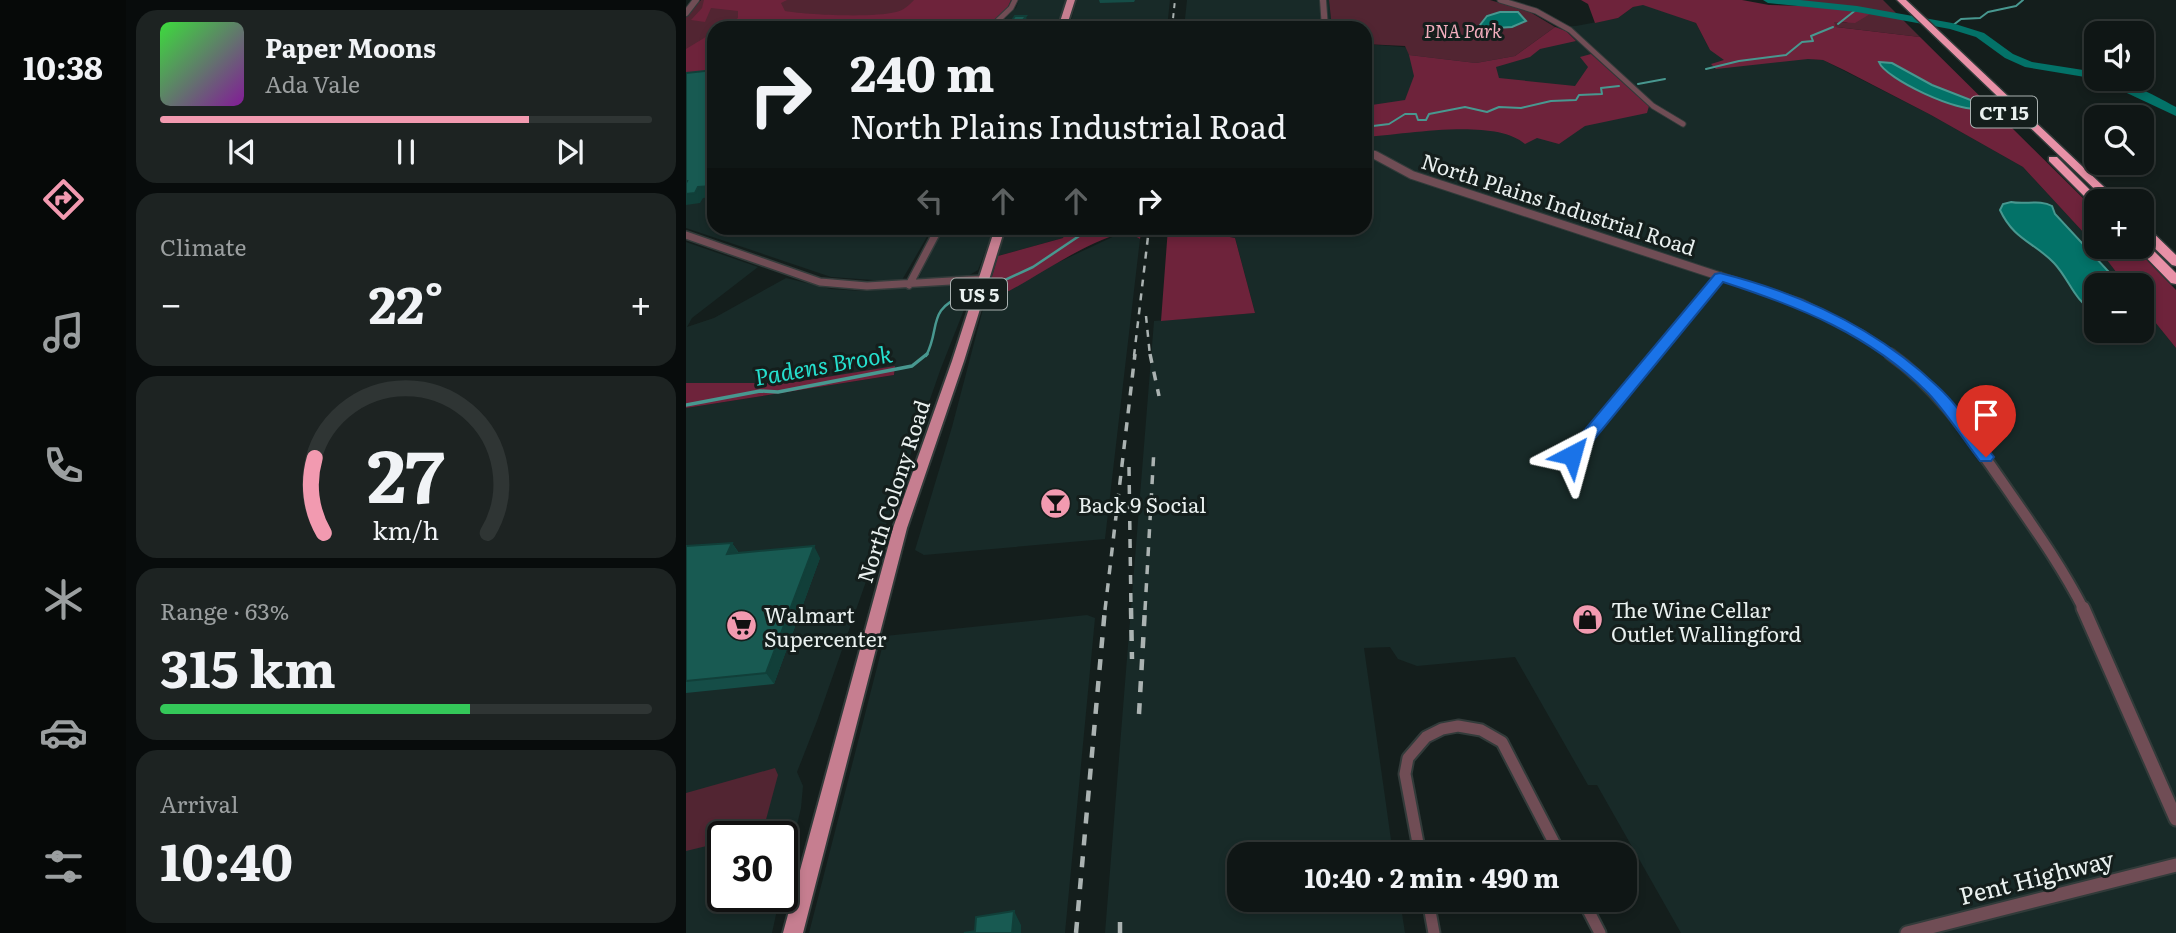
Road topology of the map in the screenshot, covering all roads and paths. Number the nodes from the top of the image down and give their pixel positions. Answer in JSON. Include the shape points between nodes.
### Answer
{"nodes":[{"id":1,"x":696,"y":0,"type":"edge"},
{"id":2,"x":1015,"y":0,"type":"edge"},
{"id":3,"x":1071,"y":0,"type":"edge"},
{"id":4,"x":1322,"y":0,"type":"edge"},
{"id":5,"x":1500,"y":0,"type":"edge"},
{"id":6,"x":1889,"y":0,"type":"edge"},
{"id":7,"x":1901,"y":0,"type":"edge"},
{"id":8,"x":686,"y":13,"type":"edge"},
{"id":9,"x":1914,"y":18,"type":"junction"},
{"id":10,"x":997,"y":21,"type":"edge"},
{"id":11,"x":1064,"y":21,"type":"edge"},
{"id":12,"x":1324,"y":21,"type":"edge"},
{"id":13,"x":1683,"y":124,"type":"dead end"},
{"id":14,"x":1372,"y":154,"type":"edge"},
{"id":15,"x":2100,"y":189,"type":"edge"},
{"id":16,"x":2084,"y":190,"type":"edge"},
{"id":17,"x":686,"y":235,"type":"edge"},
{"id":18,"x":935,"y":235,"type":"edge"},
{"id":19,"x":998,"y":235,"type":"edge"},
{"id":20,"x":2154,"y":241,"type":"edge"},
{"id":21,"x":2154,"y":258,"type":"edge"},
{"id":22,"x":2176,"y":262,"type":"edge"},
{"id":23,"x":1720,"y":276,"type":"junction"},
{"id":24,"x":984,"y":279,"type":"junction"},
{"id":25,"x":2176,"y":280,"type":"edge"},
{"id":26,"x":909,"y":285,"type":"junction"},
{"id":27,"x":1572,"y":455,"type":"dead end"},
{"id":28,"x":2176,"y":819,"type":"edge"},
{"id":29,"x":1418,"y":842,"type":"edge"},
{"id":30,"x":1554,"y":842,"type":"edge"},
{"id":31,"x":2176,"y":865,"type":"edge"},
{"id":32,"x":1430,"y":912,"type":"edge"},
{"id":33,"x":1589,"y":912,"type":"edge"},
{"id":34,"x":793,"y":933,"type":"edge"},
{"id":35,"x":1434,"y":933,"type":"edge"},
{"id":36,"x":1600,"y":933,"type":"edge"},
{"id":37,"x":1907,"y":933,"type":"edge"}],
"edges":[{"from":1,"to":8,"type":"street"},
{"from":2,"to":10,"type":"street"},
{"from":3,"to":11,"type":"main road"},
{"from":4,"to":12,"type":"street"},
{"from":5,"to":13,"type":"street","via":[[1536,11],[1570,30],[1653,106]]},
{"from":6,"to":9,"type":"highway","number":"CT 15"},
{"from":7,"to":9,"type":"highway","number":"CT 15"},
{"from":9,"to":15,"type":"highway","number":"CT 15","via":[[1928,25]]},
{"from":9,"to":16,"type":"highway","number":"CT 15"},
{"from":14,"to":23,"type":"street","name":"North Plains Industrial Road","via":[[1412,175]]},
{"from":17,"to":26,"type":"street","via":[[820,282]]},
{"from":18,"to":26,"type":"street"},
{"from":19,"to":24,"type":"main road","name":"North Colony Road","number":"US 5"},
{"from":20,"to":22,"type":"highway"},
{"from":21,"to":25,"type":"highway"},
{"from":23,"to":27,"type":"street"},
{"from":23,"to":28,"type":"street","name":"North Plains Industrial Road","via":[[1836,320],[1902,362],[1947,405],[2060,564],[2094,629]]},
{"from":24,"to":26,"type":"street"},
{"from":24,"to":34,"type":"main road","name":"North Colony Road","number":"US 5","via":[[900,528]]},
{"from":29,"to":30,"type":"street","via":[[1405,774],[1408,758],[1426,737],[1458,726],[1482,730],[1502,742]]},
{"from":31,"to":37,"type":"street","name":"Pent Highway"},
{"from":32,"to":35,"type":"street"},
{"from":33,"to":36,"type":"street"}]}
